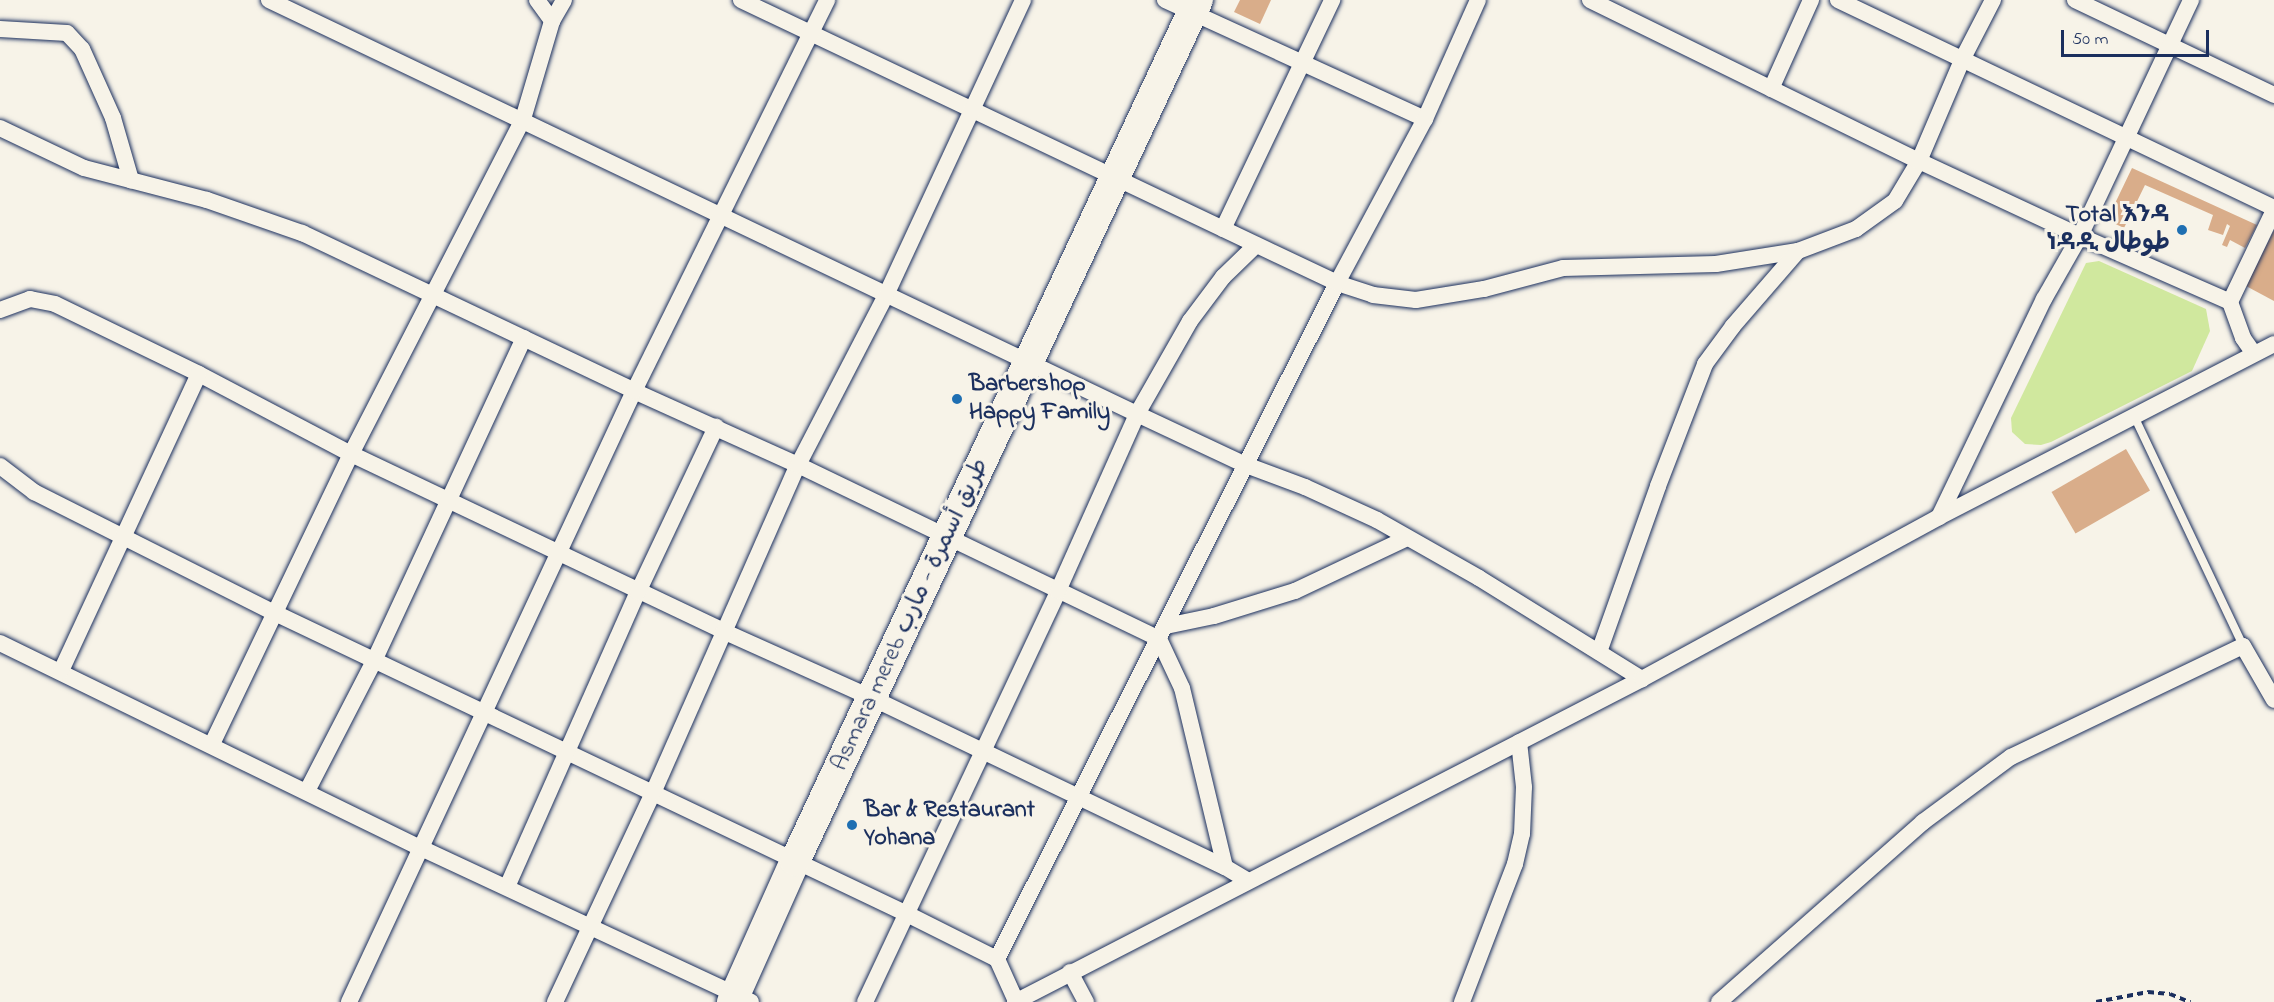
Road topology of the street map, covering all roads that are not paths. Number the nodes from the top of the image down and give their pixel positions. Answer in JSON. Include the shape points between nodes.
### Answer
{"nodes":[{"id":1,"x":269,"y":0,"type":"edge"},
{"id":2,"x":537,"y":0,"type":"edge"},
{"id":3,"x":564,"y":0,"type":"edge"},
{"id":4,"x":741,"y":0,"type":"edge"},
{"id":5,"x":827,"y":0,"type":"edge"},
{"id":6,"x":1023,"y":0,"type":"edge"},
{"id":7,"x":1165,"y":0,"type":"edge"},
{"id":8,"x":1332,"y":0,"type":"edge"},
{"id":9,"x":1478,"y":0,"type":"edge"},
{"id":10,"x":1590,"y":0,"type":"edge"},
{"id":11,"x":1811,"y":0,"type":"edge"},
{"id":12,"x":1838,"y":0,"type":"edge"},
{"id":13,"x":1993,"y":0,"type":"edge"},
{"id":14,"x":2075,"y":0,"type":"edge"},
{"id":15,"x":2191,"y":0,"type":"edge"},
{"id":16,"x":1195,"y":7,"type":"edge"},
{"id":17,"x":552,"y":21,"type":"junction"},
{"id":18,"x":0,"y":29,"type":"edge"},
{"id":19,"x":811,"y":34,"type":"junction"},
{"id":20,"x":2169,"y":45,"type":"junction"},
{"id":21,"x":1962,"y":60,"type":"junction"},
{"id":22,"x":1303,"y":63,"type":"junction"},
{"id":23,"x":1771,"y":89,"type":"junction"},
{"id":24,"x":2274,"y":95,"type":"edge"},
{"id":25,"x":972,"y":110,"type":"junction"},
{"id":26,"x":523,"y":119,"type":"junction"},
{"id":27,"x":1425,"y":119,"type":"junction"},
{"id":28,"x":0,"y":128,"type":"edge"},
{"id":29,"x":2125,"y":138,"type":"junction"},
{"id":30,"x":1919,"y":160,"type":"junction"},
{"id":31,"x":1115,"y":179,"type":"junction"},
{"id":32,"x":131,"y":180,"type":"junction"},
{"id":33,"x":2274,"y":209,"type":"edge"},
{"id":34,"x":720,"y":213,"type":"junction"},
{"id":35,"x":1224,"y":229,"type":"junction"},
{"id":36,"x":2080,"y":236,"type":"junction"},
{"id":37,"x":1256,"y":244,"type":"junction"},
{"id":38,"x":1798,"y":250,"type":"junction"},
{"id":39,"x":1337,"y":283,"type":"junction"},
{"id":40,"x":887,"y":293,"type":"junction"},
{"id":41,"x":433,"y":295,"type":"junction"},
{"id":42,"x":2230,"y":302,"type":"junction"},
{"id":43,"x":0,"y":310,"type":"edge"},
{"id":44,"x":524,"y":338,"type":"junction"},
{"id":45,"x":2274,"y":344,"type":"edge"},
{"id":46,"x":2254,"y":354,"type":"junction"},
{"id":47,"x":1030,"y":362,"type":"junction"},
{"id":48,"x":199,"y":374,"type":"junction"},
{"id":49,"x":634,"y":391,"type":"junction"},
{"id":50,"x":1137,"y":414,"type":"junction"},
{"id":51,"x":2134,"y":415,"type":"junction"},
{"id":52,"x":716,"y":427,"type":"junction"},
{"id":53,"x":351,"y":454,"type":"junction"},
{"id":54,"x":798,"y":465,"type":"junction"},
{"id":55,"x":1246,"y":465,"type":"junction"},
{"id":56,"x":0,"y":466,"type":"edge"},
{"id":57,"x":450,"y":502,"type":"junction"},
{"id":58,"x":1939,"y":517,"type":"junction"},
{"id":59,"x":125,"y":538,"type":"junction"},
{"id":60,"x":948,"y":538,"type":"junction"},
{"id":61,"x":1407,"y":538,"type":"junction"},
{"id":62,"x":558,"y":554,"type":"junction"},
{"id":63,"x":1058,"y":591,"type":"junction"},
{"id":64,"x":638,"y":592,"type":"junction"},
{"id":65,"x":276,"y":614,"type":"junction"},
{"id":66,"x":723,"y":632,"type":"junction"},
{"id":67,"x":1162,"y":633,"type":"junction"},
{"id":68,"x":0,"y":643,"type":"edge"},
{"id":69,"x":2243,"y":646,"type":"junction"},
{"id":70,"x":1599,"y":652,"type":"junction"},
{"id":71,"x":374,"y":661,"type":"junction"},
{"id":72,"x":61,"y":671,"type":"junction"},
{"id":73,"x":1642,"y":679,"type":"junction"},
{"id":74,"x":872,"y":698,"type":"junction"},
{"id":75,"x":2274,"y":700,"type":"edge"},
{"id":76,"x":483,"y":714,"type":"junction"},
{"id":77,"x":1519,"y":742,"type":"junction"},
{"id":78,"x":212,"y":744,"type":"junction"},
{"id":79,"x":982,"y":751,"type":"junction"},
{"id":80,"x":566,"y":753,"type":"junction"},
{"id":81,"x":307,"y":791,"type":"junction"},
{"id":82,"x":653,"y":793,"type":"junction"},
{"id":83,"x":1080,"y":798,"type":"junction"},
{"id":84,"x":421,"y":848,"type":"junction"},
{"id":85,"x":795,"y":861,"type":"junction"},
{"id":86,"x":1225,"y":867,"type":"junction"},
{"id":87,"x":1248,"y":881,"type":"junction"},
{"id":88,"x":507,"y":888,"type":"junction"},
{"id":89,"x":905,"y":912,"type":"junction"},
{"id":90,"x":590,"y":927,"type":"junction"},
{"id":91,"x":997,"y":959,"type":"junction"},
{"id":92,"x":1070,"y":972,"type":"junction"},
{"id":93,"x":740,"y":1000,"type":"edge"},
{"id":94,"x":349,"y":1002,"type":"edge"},
{"id":95,"x":555,"y":1002,"type":"edge"},
{"id":96,"x":865,"y":1002,"type":"edge"},
{"id":97,"x":1015,"y":1002,"type":"edge"},
{"id":98,"x":1086,"y":1002,"type":"edge"},
{"id":99,"x":1462,"y":1002,"type":"edge"},
{"id":100,"x":1719,"y":1002,"type":"edge"}],
"edges":[{"from":1,"to":26,"type":"street"},
{"from":2,"to":17,"type":"street"},
{"from":3,"to":17,"type":"street"},
{"from":4,"to":19,"type":"street"},
{"from":5,"to":19,"type":"street"},
{"from":6,"to":25,"type":"street"},
{"from":7,"to":16,"type":"street"},
{"from":8,"to":22,"type":"street"},
{"from":9,"to":27,"type":"street"},
{"from":10,"to":23,"type":"street"},
{"from":11,"to":23,"type":"street"},
{"from":12,"to":21,"type":"street"},
{"from":13,"to":21,"type":"street"},
{"from":14,"to":20,"type":"street"},
{"from":15,"to":20,"type":"street"},
{"from":16,"to":22,"type":"street"},
{"from":16,"to":31,"type":"highway","name":"Asmara mereb طريق أسمرة - مارب"},
{"from":17,"to":26,"type":"street"},
{"from":18,"to":32,"type":"street","via":[[67,33],[82,50],[113,118]]},
{"from":19,"to":25,"type":"street"},
{"from":19,"to":34,"type":"street"},
{"from":20,"to":24,"type":"street"},
{"from":20,"to":29,"type":"street"},
{"from":21,"to":29,"type":"street"},
{"from":21,"to":30,"type":"street"},
{"from":22,"to":27,"type":"street"},
{"from":22,"to":35,"type":"street"},
{"from":23,"to":30,"type":"street"},
{"from":25,"to":31,"type":"street"},
{"from":25,"to":40,"type":"street"},
{"from":26,"to":34,"type":"street"},
{"from":26,"to":41,"type":"street"},
{"from":27,"to":39,"type":"street"},
{"from":28,"to":32,"type":"street","via":[[84,168]]},
{"from":29,"to":33,"type":"street"},
{"from":29,"to":36,"type":"street"},
{"from":30,"to":36,"type":"street"},
{"from":30,"to":38,"type":"street","via":[[1895,201],[1856,229]]},
{"from":31,"to":35,"type":"street"},
{"from":31,"to":47,"type":"highway","name":"Asmara mereb طريق أسمرة - مارب"},
{"from":32,"to":41,"type":"street","via":[[207,200],[302,233]]},
{"from":33,"to":42,"type":"street"},
{"from":34,"to":40,"type":"street"},
{"from":34,"to":49,"type":"street"},
{"from":35,"to":37,"type":"street"},
{"from":36,"to":42,"type":"street"},
{"from":36,"to":58,"type":"street","via":[[2044,299]]},
{"from":37,"to":39,"type":"street"},
{"from":37,"to":50,"type":"street","via":[[1223,277],[1190,321]]},
{"from":38,"to":39,"type":"street","via":[[1716,264],[1563,268],[1484,289],[1416,300],[1373,295]]},
{"from":38,"to":70,"type":"street","via":[[1706,364]]},
{"from":39,"to":55,"type":"street"},
{"from":40,"to":47,"type":"street"},
{"from":40,"to":54,"type":"street"},
{"from":41,"to":44,"type":"street"},
{"from":41,"to":53,"type":"street"},
{"from":42,"to":46,"type":"street","via":[[2243,339]]},
{"from":43,"to":48,"type":"street","via":[[30,299],[55,304]]},
{"from":44,"to":49,"type":"street"},
{"from":44,"to":57,"type":"street"},
{"from":45,"to":46,"type":"street"},
{"from":46,"to":51,"type":"street"},
{"from":47,"to":50,"type":"street"},
{"from":47,"to":60,"type":"highway","name":"Asmara mereb طريق أسمرة - مارب"},
{"from":48,"to":53,"type":"street"},
{"from":48,"to":59,"type":"street"},
{"from":49,"to":52,"type":"street"},
{"from":49,"to":62,"type":"street"},
{"from":50,"to":55,"type":"street"},
{"from":50,"to":63,"type":"street"},
{"from":51,"to":58,"type":"street"},
{"from":51,"to":69,"type":"lane"},
{"from":52,"to":54,"type":"street"},
{"from":52,"to":64,"type":"street"},
{"from":53,"to":57,"type":"street"},
{"from":53,"to":65,"type":"street"},
{"from":54,"to":60,"type":"street"},
{"from":54,"to":66,"type":"street"},
{"from":55,"to":61,"type":"street","via":[[1305,487]]},
{"from":55,"to":67,"type":"street"},
{"from":56,"to":59,"type":"street","via":[[34,492]]},
{"from":57,"to":62,"type":"street"},
{"from":57,"to":71,"type":"street"},
{"from":58,"to":73,"type":"street"},
{"from":59,"to":65,"type":"street"},
{"from":59,"to":72,"type":"street"},
{"from":60,"to":63,"type":"street"},
{"from":60,"to":74,"type":"highway","name":"Asmara mereb طريق أسمرة - مارب"},
{"from":61,"to":67,"type":"street","via":[[1295,591]]},
{"from":61,"to":70,"type":"street"},
{"from":62,"to":64,"type":"street"},
{"from":62,"to":76,"type":"street"},
{"from":63,"to":67,"type":"street"},
{"from":63,"to":79,"type":"street"},
{"from":64,"to":66,"type":"street"},
{"from":64,"to":80,"type":"street"},
{"from":65,"to":71,"type":"street"},
{"from":65,"to":78,"type":"street"},
{"from":66,"to":74,"type":"street"},
{"from":66,"to":82,"type":"street"},
{"from":67,"to":83,"type":"street"},
{"from":67,"to":86,"type":"street","via":[[1182,688]]},
{"from":68,"to":72,"type":"street"},
{"from":69,"to":75,"type":"street"},
{"from":69,"to":100,"type":"street","via":[[2011,757],[1923,822]]},
{"from":70,"to":73,"type":"street"},
{"from":71,"to":76,"type":"street"},
{"from":71,"to":81,"type":"street"},
{"from":72,"to":78,"type":"street"},
{"from":73,"to":77,"type":"street"},
{"from":74,"to":79,"type":"street"},
{"from":74,"to":85,"type":"highway","name":"Asmara mereb طريق أسمرة - مارب"},
{"from":76,"to":80,"type":"street"},
{"from":76,"to":84,"type":"street"},
{"from":77,"to":87,"type":"street"},
{"from":77,"to":99,"type":"street","via":[[1524,787],[1522,834],[1515,864]]},
{"from":78,"to":81,"type":"street"},
{"from":79,"to":83,"type":"street"},
{"from":79,"to":89,"type":"street"},
{"from":80,"to":82,"type":"street"},
{"from":80,"to":88,"type":"street"},
{"from":81,"to":84,"type":"street"},
{"from":82,"to":85,"type":"street"},
{"from":82,"to":90,"type":"street"},
{"from":83,"to":86,"type":"street"},
{"from":83,"to":91,"type":"street"},
{"from":84,"to":88,"type":"street"},
{"from":84,"to":94,"type":"street"},
{"from":85,"to":89,"type":"street"},
{"from":85,"to":93,"type":"highway","name":"Asmara mereb طريق أسمرة - مارب"},
{"from":86,"to":87,"type":"street"},
{"from":87,"to":92,"type":"street"},
{"from":88,"to":90,"type":"street"},
{"from":89,"to":91,"type":"street"},
{"from":89,"to":96,"type":"street"},
{"from":90,"to":93,"type":"street"},
{"from":90,"to":95,"type":"street"},
{"from":91,"to":97,"type":"street"},
{"from":92,"to":97,"type":"street"},
{"from":92,"to":98,"type":"street"}]}
